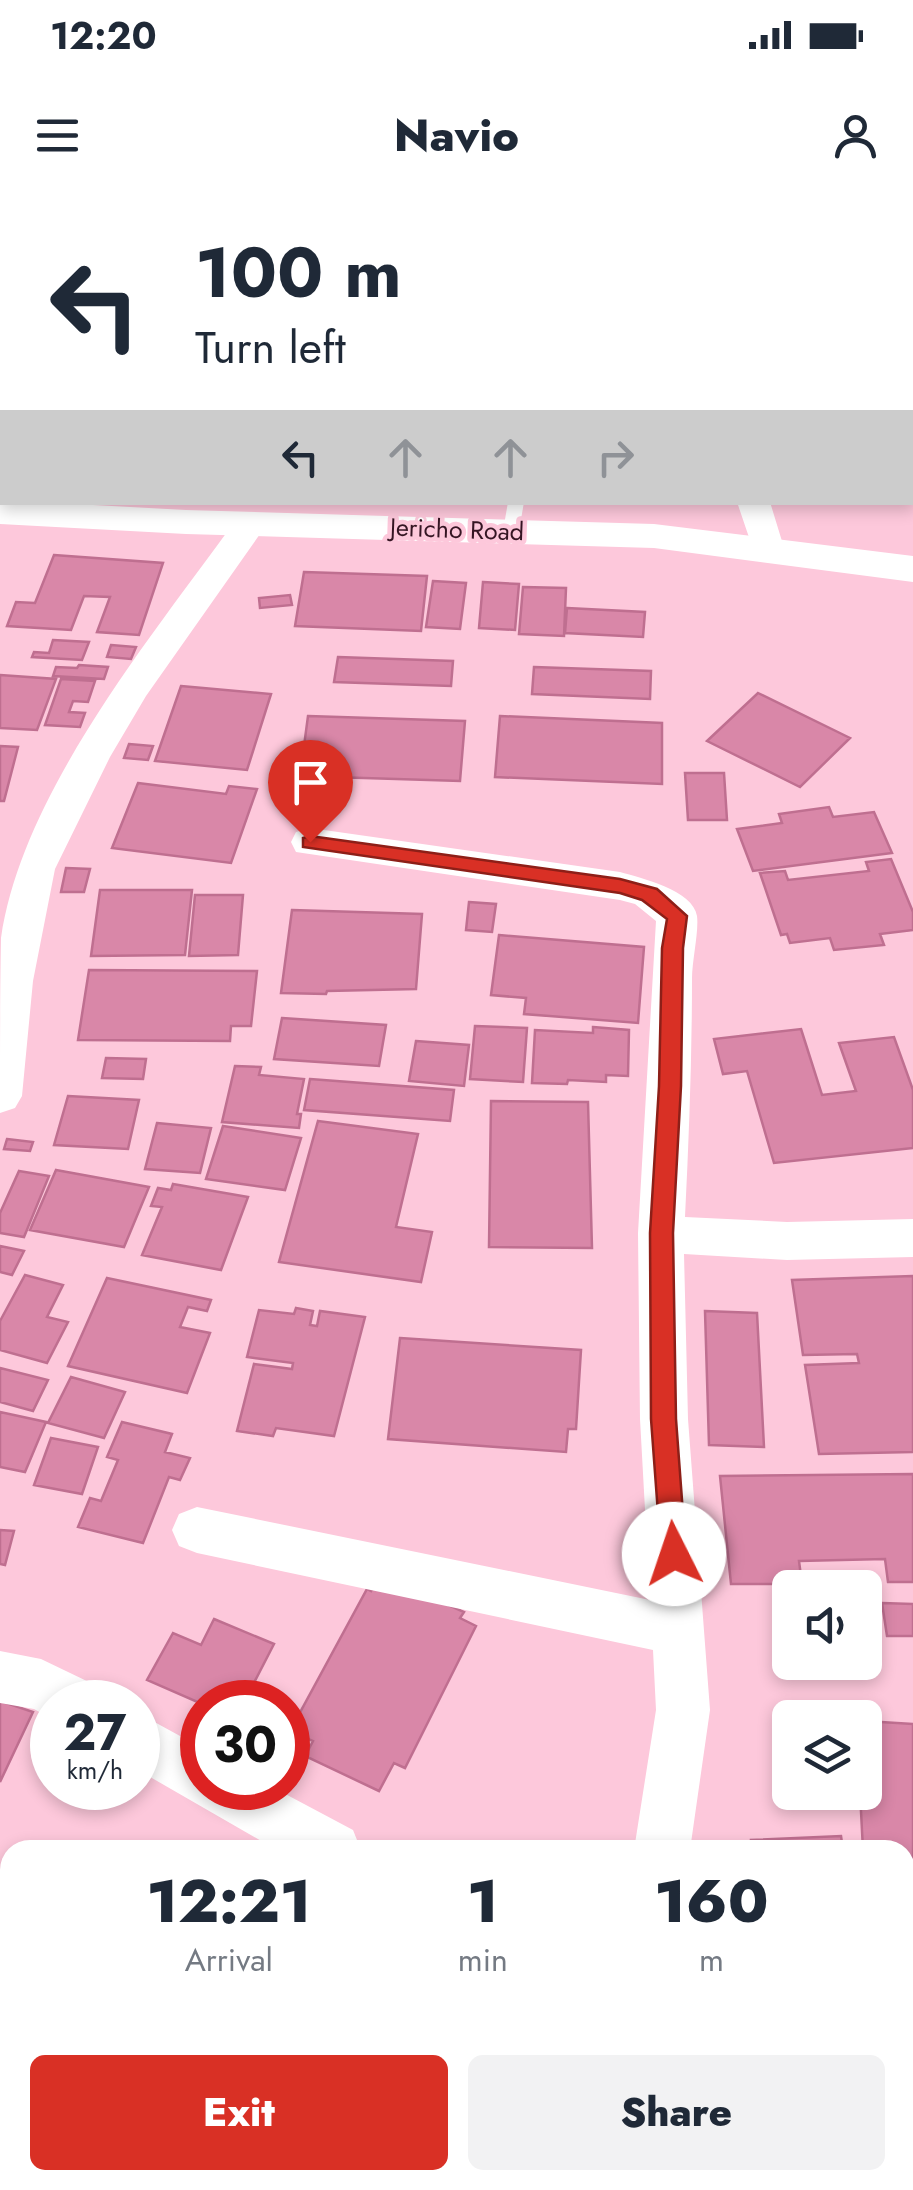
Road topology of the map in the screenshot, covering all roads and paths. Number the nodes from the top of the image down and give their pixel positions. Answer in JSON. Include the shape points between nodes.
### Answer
{"nodes":[{"id":1,"x":754,"y":505,"type":"edge"},
{"id":2,"x":0,"y":512,"type":"edge"},
{"id":3,"x":187,"y":512,"type":"edge"},
{"id":4,"x":514,"y":517,"type":"edge"},
{"id":5,"x":250,"y":524,"type":"junction"},
{"id":6,"x":768,"y":551,"type":"junction"},
{"id":7,"x":913,"y":569,"type":"edge"},
{"id":8,"x":310,"y":842,"type":"dead end"},
{"id":9,"x":0,"y":1096,"type":"edge"},
{"id":10,"x":661,"y":1233,"type":"junction"},
{"id":11,"x":913,"y":1238,"type":"edge"},
{"id":12,"x":196,"y":1530,"type":"dead end"},
{"id":13,"x":675,"y":1630,"type":"junction"},
{"id":14,"x":0,"y":1677,"type":"edge"},
{"id":15,"x":30,"y":1683,"type":"edge"},
{"id":16,"x":260,"y":1810,"type":"edge"},
{"id":17,"x":315,"y":1840,"type":"edge"},
{"id":18,"x":663,"y":1840,"type":"edge"}],
"edges":[{"from":1,"to":6,"type":"street"},
{"from":2,"to":3,"type":"street","name":"Jericho Road"},
{"from":3,"to":5,"type":"street","name":"Jericho Road"},
{"from":4,"to":5,"type":"street","name":"Jericho Road"},
{"from":4,"to":6,"type":"street","name":"Jericho Road"},
{"from":5,"to":9,"type":"street","via":[[130,691],[35,869],[12,981]]},
{"from":6,"to":7,"type":"street","name":"Jericho Road"},
{"from":8,"to":10,"type":"street","via":[[620,886],[650,894],[677,916]]},
{"from":10,"to":11,"type":"street","via":[[807,1243]]},
{"from":10,"to":13,"type":"street"},
{"from":12,"to":13,"type":"street"},
{"from":13,"to":18,"type":"street","via":[[682,1710]]},
{"from":14,"to":15,"type":"street"},
{"from":16,"to":17,"type":"street"}]}
